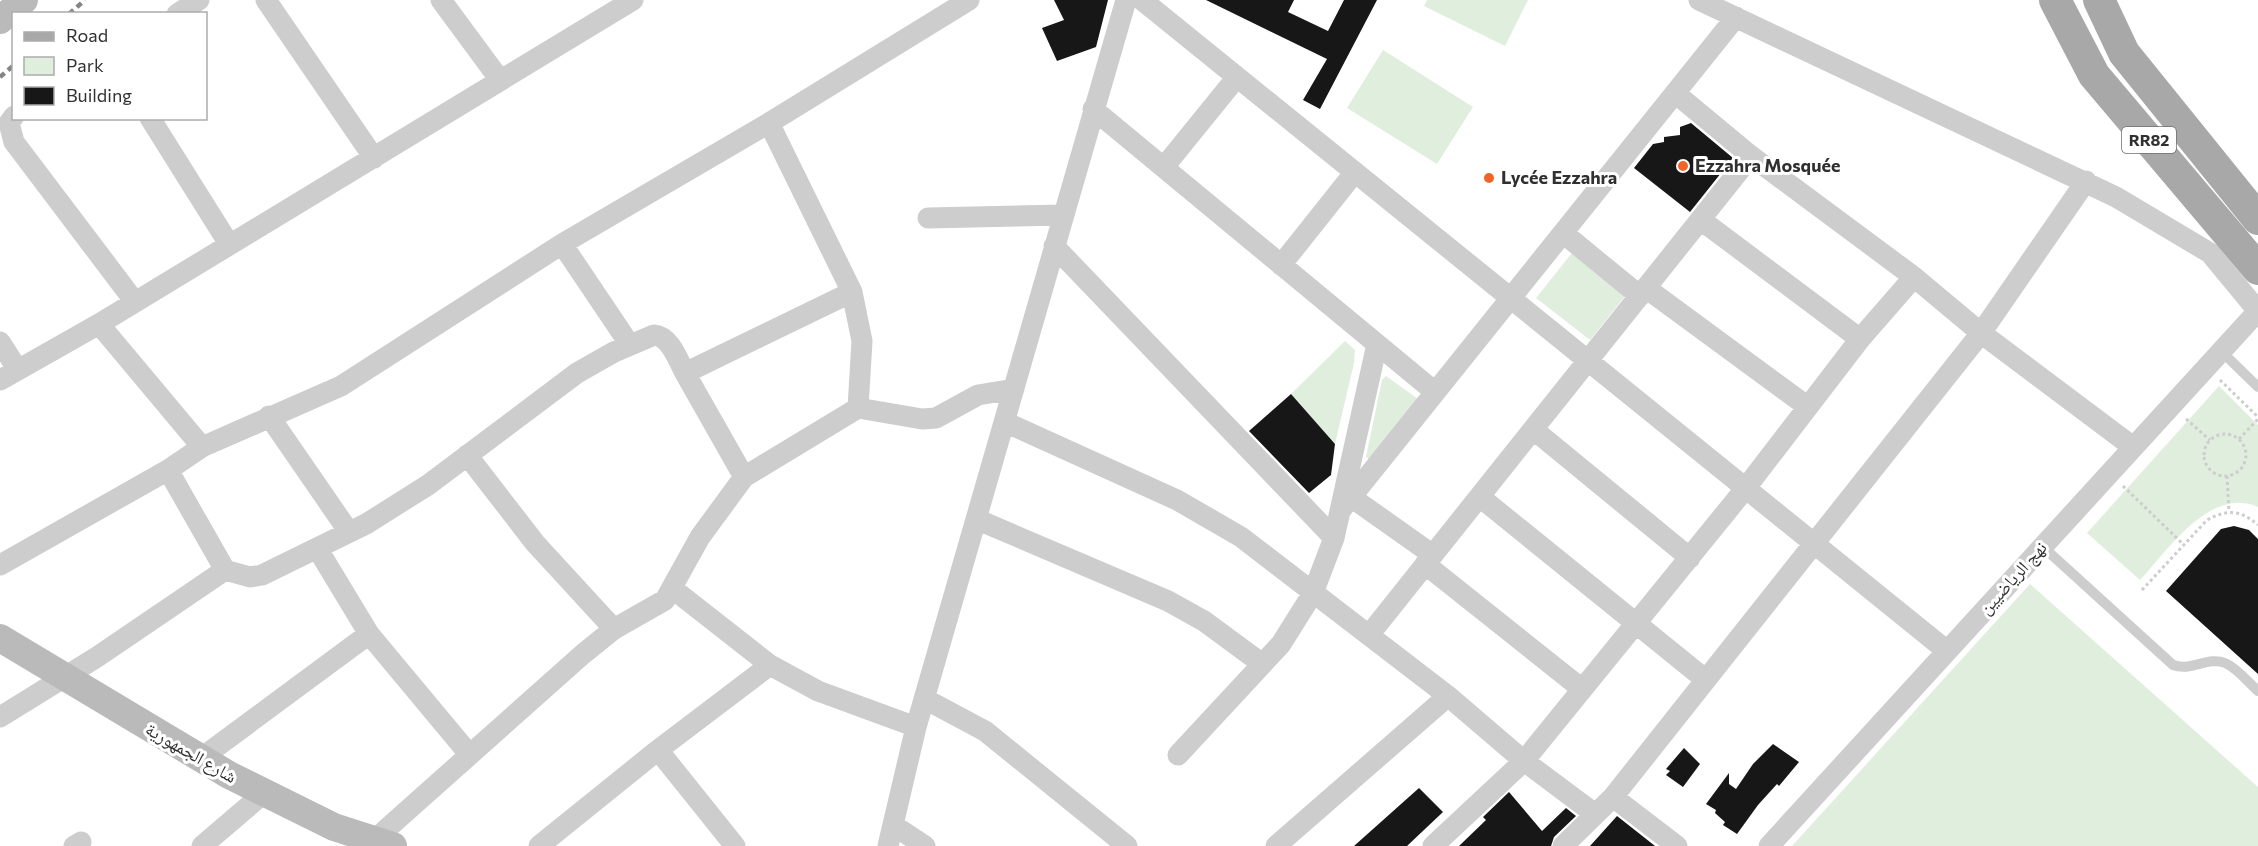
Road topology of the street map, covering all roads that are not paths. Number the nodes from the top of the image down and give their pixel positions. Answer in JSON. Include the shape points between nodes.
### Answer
{"nodes":[{"id":1,"x":24,"y":0,"type":"edge"},
{"id":2,"x":199,"y":0,"type":"edge"},
{"id":3,"x":266,"y":0,"type":"edge"},
{"id":4,"x":441,"y":0,"type":"edge"},
{"id":5,"x":633,"y":0,"type":"edge"},
{"id":6,"x":969,"y":0,"type":"edge"},
{"id":7,"x":1126,"y":0,"type":"edge"},
{"id":8,"x":1142,"y":0,"type":"edge"},
{"id":9,"x":1700,"y":0,"type":"edge"},
{"id":10,"x":2055,"y":0,"type":"edge"},
{"id":11,"x":2099,"y":0,"type":"edge"},
{"id":12,"x":610,"y":6,"type":"edge"},
{"id":13,"x":180,"y":12,"type":"edge"},
{"id":14,"x":1736,"y":17,"type":"junction"},
{"id":15,"x":0,"y":20,"type":"edge"},
{"id":16,"x":1237,"y":76,"type":"junction"},
{"id":17,"x":500,"y":80,"type":"junction"},
{"id":18,"x":1675,"y":93,"type":"junction"},
{"id":19,"x":1093,"y":109,"type":"junction"},
{"id":20,"x":12,"y":119,"type":"edge"},
{"id":21,"x":151,"y":120,"type":"edge"},
{"id":22,"x":769,"y":123,"type":"junction"},
{"id":23,"x":1751,"y":156,"type":"junction"},
{"id":24,"x":374,"y":158,"type":"junction"},
{"id":25,"x":1164,"y":167,"type":"junction"},
{"id":26,"x":1355,"y":172,"type":"junction"},
{"id":27,"x":2086,"y":182,"type":"junction"},
{"id":28,"x":1063,"y":215,"type":"junction"},
{"id":29,"x":928,"y":218,"type":"dead end"},
{"id":30,"x":2258,"y":219,"type":"edge"},
{"id":31,"x":1701,"y":220,"type":"junction"},
{"id":32,"x":1563,"y":233,"type":"junction"},
{"id":33,"x":229,"y":244,"type":"junction"},
{"id":34,"x":562,"y":244,"type":"junction"},
{"id":35,"x":1054,"y":246,"type":"junction"},
{"id":36,"x":1281,"y":265,"type":"junction"},
{"id":37,"x":2258,"y":269,"type":"edge"},
{"id":38,"x":1914,"y":277,"type":"junction"},
{"id":39,"x":852,"y":292,"type":"junction"},
{"id":40,"x":1643,"y":292,"type":"junction"},
{"id":41,"x":1511,"y":298,"type":"junction"},
{"id":42,"x":135,"y":302,"type":"junction"},
{"id":43,"x":2258,"y":311,"type":"edge"},
{"id":44,"x":99,"y":324,"type":"junction"},
{"id":45,"x":1981,"y":333,"type":"junction"},
{"id":46,"x":1860,"y":339,"type":"junction"},
{"id":47,"x":0,"y":342,"type":"edge"},
{"id":48,"x":1377,"y":344,"type":"junction"},
{"id":49,"x":630,"y":345,"type":"junction"},
{"id":50,"x":2221,"y":351,"type":"junction"},
{"id":51,"x":1588,"y":361,"type":"junction"},
{"id":52,"x":685,"y":373,"type":"junction"},
{"id":53,"x":9,"y":375,"type":"edge"},
{"id":54,"x":2258,"y":387,"type":"edge"},
{"id":55,"x":1014,"y":389,"type":"junction"},
{"id":56,"x":1435,"y":393,"type":"junction"},
{"id":57,"x":1808,"y":407,"type":"junction"},
{"id":58,"x":858,"y":408,"type":"junction"},
{"id":59,"x":270,"y":416,"type":"junction"},
{"id":60,"x":1005,"y":422,"type":"junction"},
{"id":61,"x":1534,"y":430,"type":"junction"},
{"id":62,"x":202,"y":447,"type":"junction"},
{"id":63,"x":2133,"y":447,"type":"junction"},
{"id":64,"x":467,"y":455,"type":"junction"},
{"id":65,"x":168,"y":470,"type":"junction"},
{"id":66,"x":744,"y":477,"type":"junction"},
{"id":67,"x":1745,"y":489,"type":"junction"},
{"id":68,"x":1480,"y":497,"type":"junction"},
{"id":69,"x":1346,"y":504,"type":"junction"},
{"id":70,"x":976,"y":519,"type":"junction"},
{"id":71,"x":349,"y":532,"type":"junction"},
{"id":72,"x":1334,"y":538,"type":"junction"},
{"id":73,"x":1815,"y":543,"type":"junction"},
{"id":74,"x":2043,"y":546,"type":"junction"},
{"id":75,"x":317,"y":548,"type":"junction"},
{"id":76,"x":1690,"y":558,"type":"junction"},
{"id":77,"x":1429,"y":560,"type":"junction"},
{"id":78,"x":0,"y":565,"type":"edge"},
{"id":79,"x":225,"y":570,"type":"junction"},
{"id":80,"x":673,"y":589,"type":"junction"},
{"id":81,"x":1313,"y":592,"type":"junction"},
{"id":82,"x":1636,"y":624,"type":"junction"},
{"id":83,"x":614,"y":629,"type":"junction"},
{"id":84,"x":369,"y":634,"type":"junction"},
{"id":85,"x":1370,"y":635,"type":"junction"},
{"id":86,"x":0,"y":638,"type":"edge"},
{"id":87,"x":1947,"y":651,"type":"junction"},
{"id":88,"x":1261,"y":663,"type":"junction"},
{"id":89,"x":770,"y":665,"type":"junction"},
{"id":90,"x":65,"y":675,"type":"junction"},
{"id":91,"x":1706,"y":680,"type":"junction"},
{"id":92,"x":1582,"y":689,"type":"junction"},
{"id":93,"x":2258,"y":691,"type":"edge"},
{"id":94,"x":1448,"y":696,"type":"junction"},
{"id":95,"x":925,"y":699,"type":"junction"},
{"id":96,"x":0,"y":717,"type":"edge"},
{"id":97,"x":916,"y":727,"type":"junction"},
{"id":98,"x":658,"y":750,"type":"junction"},
{"id":99,"x":469,"y":754,"type":"junction"},
{"id":100,"x":1178,"y":755,"type":"dead end"},
{"id":101,"x":200,"y":759,"type":"junction"},
{"id":102,"x":1524,"y":761,"type":"junction"},
{"id":103,"x":264,"y":794,"type":"junction"},
{"id":104,"x":1613,"y":797,"type":"junction"},
{"id":105,"x":1595,"y":814,"type":"junction"},
{"id":106,"x":893,"y":825,"type":"junction"},
{"id":107,"x":383,"y":843,"type":"edge"},
{"id":108,"x":202,"y":846,"type":"edge"},
{"id":109,"x":539,"y":846,"type":"edge"},
{"id":110,"x":735,"y":846,"type":"edge"},
{"id":111,"x":888,"y":846,"type":"edge"},
{"id":112,"x":925,"y":846,"type":"edge"},
{"id":113,"x":1126,"y":846,"type":"edge"},
{"id":114,"x":1276,"y":846,"type":"edge"},
{"id":115,"x":1433,"y":846,"type":"edge"},
{"id":116,"x":1563,"y":846,"type":"edge"},
{"id":117,"x":1677,"y":846,"type":"edge"},
{"id":118,"x":1769,"y":846,"type":"edge"}],
"edges":[{"from":1,"to":15,"type":"main road"},
{"from":2,"to":13,"type":"street"},
{"from":3,"to":24,"type":"street"},
{"from":4,"to":17,"type":"street"},
{"from":5,"to":12,"type":"street"},
{"from":6,"to":22,"type":"street"},
{"from":7,"to":19,"type":"street"},
{"from":8,"to":16,"type":"street"},
{"from":9,"to":14,"type":"street"},
{"from":10,"to":37,"type":"main road","number":"RR82","via":[[2094,75]]},
{"from":11,"to":30,"type":"main road","number":"RR82","via":[[2124,53]]},
{"from":12,"to":17,"type":"street"},
{"from":14,"to":18,"type":"street"},
{"from":14,"to":27,"type":"street"},
{"from":16,"to":25,"type":"street"},
{"from":16,"to":26,"type":"street"},
{"from":17,"to":24,"type":"street"},
{"from":18,"to":23,"type":"street"},
{"from":18,"to":32,"type":"street"},
{"from":19,"to":25,"type":"street"},
{"from":19,"to":28,"type":"street"},
{"from":20,"to":42,"type":"street","via":[[9,123],[14,142]]},
{"from":21,"to":33,"type":"street"},
{"from":22,"to":34,"type":"street"},
{"from":22,"to":39,"type":"street"},
{"from":23,"to":31,"type":"street"},
{"from":23,"to":38,"type":"street"},
{"from":24,"to":33,"type":"street"},
{"from":25,"to":36,"type":"street"},
{"from":26,"to":36,"type":"street"},
{"from":26,"to":41,"type":"street"},
{"from":27,"to":43,"type":"street","via":[[2210,253]]},
{"from":27,"to":45,"type":"street"},
{"from":28,"to":29,"type":"street"},
{"from":28,"to":35,"type":"street"},
{"from":31,"to":40,"type":"street"},
{"from":31,"to":46,"type":"street"},
{"from":32,"to":40,"type":"street"},
{"from":32,"to":41,"type":"street"},
{"from":33,"to":42,"type":"street"},
{"from":34,"to":49,"type":"street"},
{"from":34,"to":59,"type":"street","via":[[341,386]]},
{"from":35,"to":55,"type":"street"},
{"from":35,"to":72,"type":"street"},
{"from":36,"to":48,"type":"street"},
{"from":38,"to":45,"type":"street"},
{"from":38,"to":46,"type":"street"},
{"from":39,"to":52,"type":"street"},
{"from":39,"to":58,"type":"street","via":[[862,341]]},
{"from":40,"to":51,"type":"street"},
{"from":40,"to":57,"type":"street"},
{"from":41,"to":51,"type":"street"},
{"from":41,"to":56,"type":"street"},
{"from":42,"to":44,"type":"street"},
{"from":43,"to":50,"type":"street","name":"نهج الرياضيين"},
{"from":44,"to":53,"type":"street"},
{"from":44,"to":62,"type":"street"},
{"from":45,"to":63,"type":"street"},
{"from":45,"to":73,"type":"street"},
{"from":46,"to":57,"type":"street"},
{"from":47,"to":53,"type":"street"},
{"from":48,"to":56,"type":"street"},
{"from":48,"to":69,"type":"street"},
{"from":49,"to":52,"type":"street","via":[[660,335]]},
{"from":49,"to":64,"type":"street","via":[[577,373]]},
{"from":50,"to":54,"type":"lane"},
{"from":50,"to":63,"type":"street","name":"نهج الرياضيين"},
{"from":51,"to":61,"type":"street"},
{"from":51,"to":67,"type":"street"},
{"from":52,"to":66,"type":"street"},
{"from":55,"to":58,"type":"street","via":[[978,394],[936,418]]},
{"from":55,"to":60,"type":"street"},
{"from":56,"to":69,"type":"street"},
{"from":57,"to":67,"type":"street"},
{"from":58,"to":66,"type":"street"},
{"from":59,"to":62,"type":"street"},
{"from":59,"to":71,"type":"street"},
{"from":60,"to":70,"type":"street"},
{"from":60,"to":81,"type":"street","via":[[1208,516]]},
{"from":61,"to":68,"type":"street"},
{"from":61,"to":76,"type":"street"},
{"from":62,"to":65,"type":"street"},
{"from":63,"to":74,"type":"street","name":"نهج الرياضيين"},
{"from":64,"to":71,"type":"street","via":[[428,485]]},
{"from":64,"to":83,"type":"street","via":[[535,543]]},
{"from":65,"to":78,"type":"street"},
{"from":65,"to":79,"type":"street"},
{"from":66,"to":80,"type":"street","via":[[700,537]]},
{"from":67,"to":73,"type":"street"},
{"from":67,"to":76,"type":"street"},
{"from":68,"to":77,"type":"street"},
{"from":68,"to":82,"type":"street"},
{"from":69,"to":72,"type":"street"},
{"from":69,"to":77,"type":"street"},
{"from":70,"to":88,"type":"street","via":[[1168,601],[1204,621]]},
{"from":70,"to":95,"type":"street"},
{"from":71,"to":75,"type":"street"},
{"from":72,"to":81,"type":"street"},
{"from":73,"to":87,"type":"street"},
{"from":73,"to":91,"type":"street"},
{"from":74,"to":87,"type":"street","name":"نهج الرياضيين"},
{"from":74,"to":93,"type":"lane","via":[[2173,664],[2187,668],[2223,662]]},
{"from":75,"to":79,"type":"street","via":[[262,575],[250,577]]},
{"from":75,"to":84,"type":"street"},
{"from":76,"to":82,"type":"street"},
{"from":77,"to":85,"type":"street"},
{"from":77,"to":92,"type":"street"},
{"from":79,"to":90,"type":"street"},
{"from":80,"to":83,"type":"street","via":[[654,608]]},
{"from":80,"to":89,"type":"street"},
{"from":81,"to":85,"type":"street"},
{"from":81,"to":88,"type":"street","via":[[1281,644]]},
{"from":82,"to":91,"type":"street"},
{"from":82,"to":92,"type":"street"},
{"from":83,"to":99,"type":"street"},
{"from":84,"to":99,"type":"street"},
{"from":84,"to":101,"type":"street"},
{"from":85,"to":94,"type":"street"},
{"from":86,"to":90,"type":"main road","name":"شارع الجمهورية"},
{"from":87,"to":118,"type":"street","name":"نهج الرياضيين"},
{"from":88,"to":100,"type":"street"},
{"from":89,"to":97,"type":"street","via":[[818,691]]},
{"from":89,"to":98,"type":"street"},
{"from":90,"to":96,"type":"street"},
{"from":90,"to":101,"type":"main road","name":"شارع الجمهورية"},
{"from":91,"to":104,"type":"street"},
{"from":92,"to":102,"type":"street"},
{"from":94,"to":102,"type":"street"},
{"from":94,"to":114,"type":"street"},
{"from":95,"to":97,"type":"street"},
{"from":95,"to":113,"type":"street","via":[[985,731]]},
{"from":97,"to":106,"type":"street"},
{"from":98,"to":109,"type":"street"},
{"from":98,"to":110,"type":"street"},
{"from":99,"to":107,"type":"street"},
{"from":101,"to":103,"type":"main road","name":"شارع الجمهورية"},
{"from":102,"to":105,"type":"street"},
{"from":102,"to":115,"type":"street"},
{"from":103,"to":107,"type":"main road","name":"شارع الجمهورية","via":[[334,827]]},
{"from":103,"to":108,"type":"street"},
{"from":104,"to":105,"type":"street"},
{"from":104,"to":117,"type":"street"},
{"from":105,"to":116,"type":"street"},
{"from":106,"to":111,"type":"street"},
{"from":106,"to":112,"type":"street"}]}
